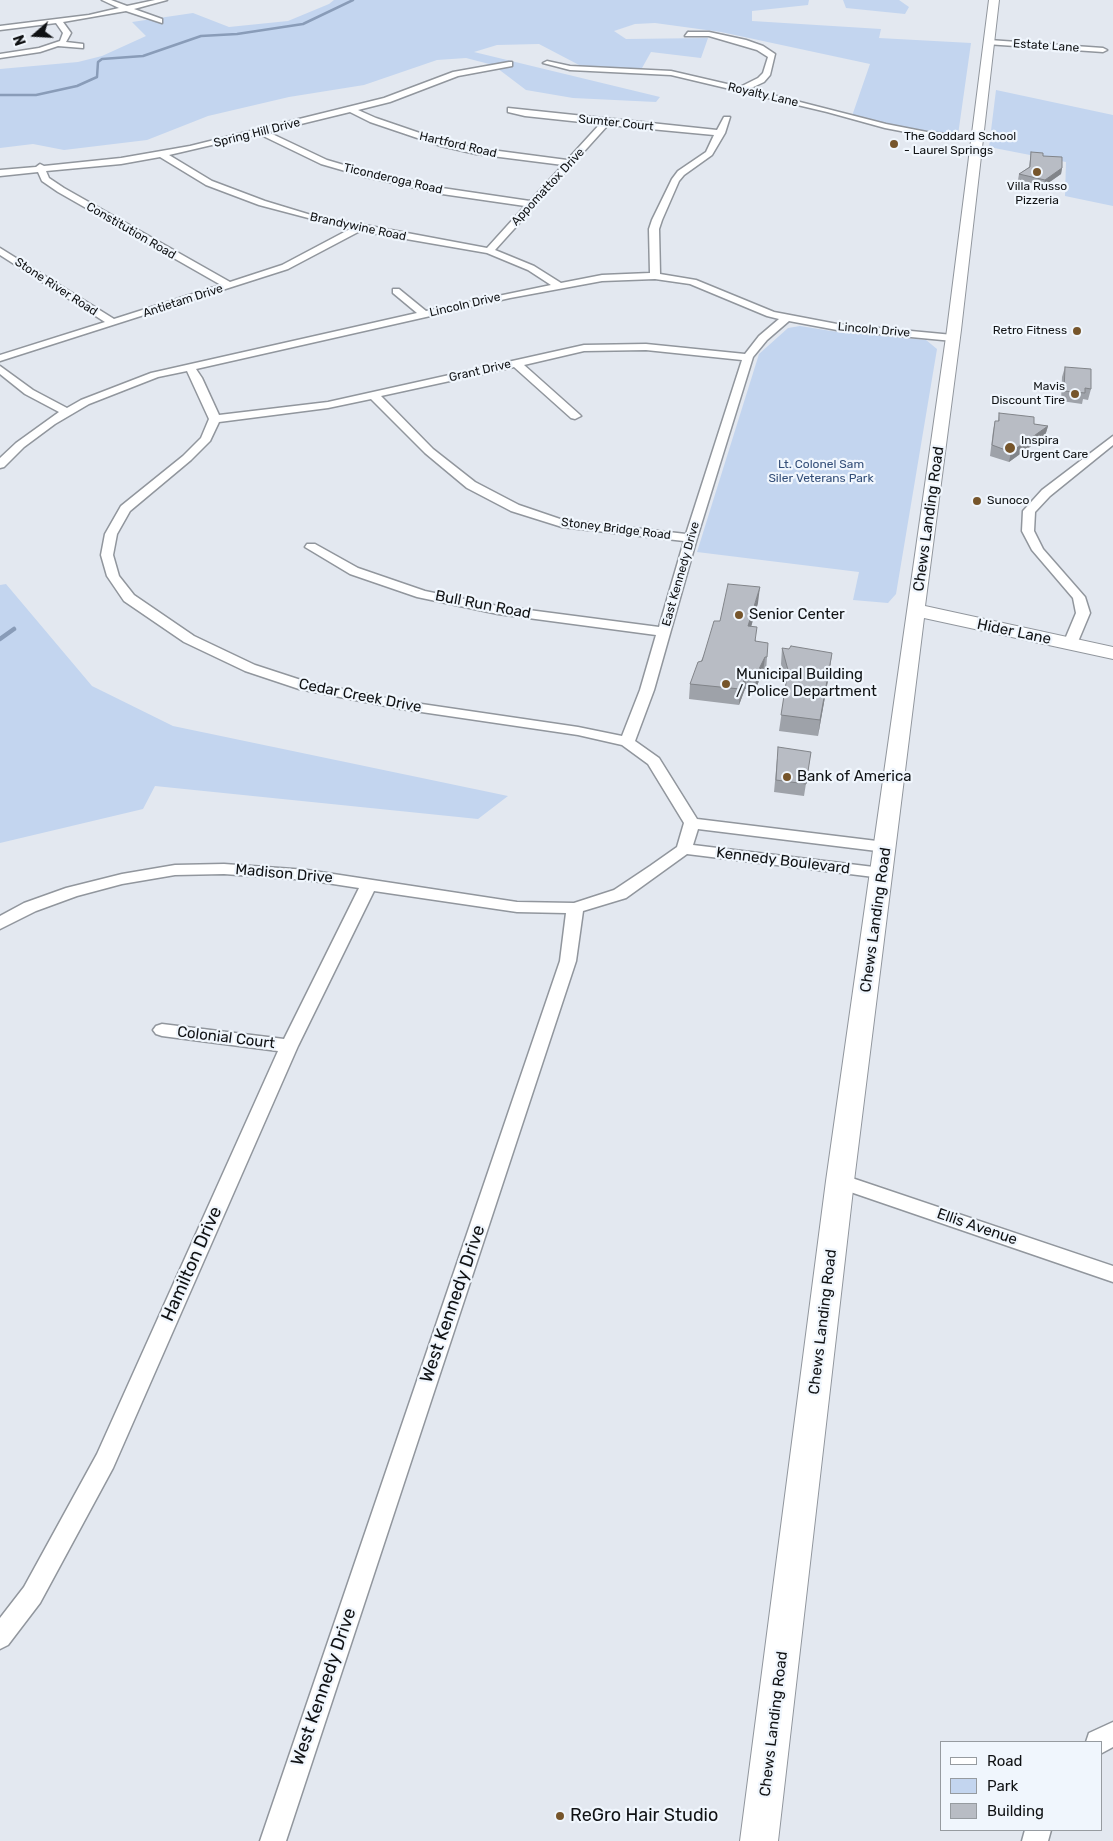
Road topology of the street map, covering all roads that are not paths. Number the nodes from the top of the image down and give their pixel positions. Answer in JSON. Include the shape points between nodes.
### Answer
{"nodes":[{"id":1,"x":105,"y":0,"type":"edge"},
{"id":2,"x":164,"y":0,"type":"edge"},
{"id":3,"x":994,"y":0,"type":"edge"},
{"id":4,"x":127,"y":9,"type":"junction"},
{"id":5,"x":58,"y":21,"type":"junction"},
{"id":6,"x":159,"y":21,"type":"dead end"},
{"id":7,"x":0,"y":28,"type":"edge"},
{"id":8,"x":688,"y":34,"type":"dead end"},
{"id":9,"x":989,"y":42,"type":"junction"},
{"id":10,"x":59,"y":44,"type":"junction"},
{"id":11,"x":80,"y":46,"type":"dead end"},
{"id":12,"x":1103,"y":50,"type":"dead end"},
{"id":13,"x":0,"y":56,"type":"edge"},
{"id":14,"x":547,"y":63,"type":"dead end"},
{"id":15,"x":509,"y":64,"type":"dead end"},
{"id":16,"x":740,"y":90,"type":"junction"},
{"id":17,"x":351,"y":109,"type":"junction"},
{"id":18,"x":511,"y":110,"type":"dead end"},
{"id":19,"x":727,"y":119,"type":"dead end"},
{"id":20,"x":606,"y":122,"type":"junction"},
{"id":21,"x":261,"y":132,"type":"junction"},
{"id":22,"x":721,"y":133,"type":"junction"},
{"id":23,"x":977,"y":137,"type":"junction"},
{"id":24,"x":163,"y":154,"type":"junction"},
{"id":25,"x":570,"y":163,"type":"junction"},
{"id":26,"x":40,"y":167,"type":"junction"},
{"id":27,"x":0,"y":173,"type":"edge"},
{"id":28,"x":532,"y":204,"type":"junction"},
{"id":29,"x":359,"y":228,"type":"junction"},
{"id":30,"x":0,"y":251,"type":"edge"},
{"id":31,"x":488,"y":251,"type":"junction"},
{"id":32,"x":655,"y":276,"type":"junction"},
{"id":33,"x":558,"y":285,"type":"junction"},
{"id":34,"x":230,"y":286,"type":"junction"},
{"id":35,"x":396,"y":291,"type":"dead end"},
{"id":36,"x":424,"y":314,"type":"junction"},
{"id":37,"x":787,"y":318,"type":"junction"},
{"id":38,"x":113,"y":323,"type":"junction"},
{"id":39,"x":953,"y":338,"type":"junction"},
{"id":40,"x":748,"y":357,"type":"junction"},
{"id":41,"x":0,"y":358,"type":"edge"},
{"id":42,"x":516,"y":363,"type":"junction"},
{"id":43,"x":189,"y":367,"type":"junction"},
{"id":44,"x":0,"y":369,"type":"edge"},
{"id":45,"x":374,"y":396,"type":"junction"},
{"id":46,"x":67,"y":412,"type":"junction"},
{"id":47,"x":575,"y":416,"type":"dead end"},
{"id":48,"x":215,"y":419,"type":"junction"},
{"id":49,"x":1113,"y":438,"type":"edge"},
{"id":50,"x":0,"y":465,"type":"edge"},
{"id":51,"x":691,"y":538,"type":"junction"},
{"id":52,"x":311,"y":546,"type":"dead end"},
{"id":53,"x":915,"y":610,"type":"junction"},
{"id":54,"x":664,"y":632,"type":"junction"},
{"id":55,"x":1070,"y":644,"type":"junction"},
{"id":56,"x":1113,"y":653,"type":"edge"},
{"id":57,"x":626,"y":742,"type":"junction"},
{"id":58,"x":692,"y":823,"type":"junction"},
{"id":59,"x":684,"y":849,"type":"junction"},
{"id":60,"x":884,"y":860,"type":"junction"},
{"id":61,"x":370,"y":883,"type":"junction"},
{"id":62,"x":575,"y":908,"type":"junction"},
{"id":63,"x":0,"y":922,"type":"edge"},
{"id":64,"x":162,"y":1030,"type":"dead end"},
{"id":65,"x":289,"y":1046,"type":"junction"},
{"id":66,"x":840,"y":1182,"type":"junction"},
{"id":67,"x":1113,"y":1274,"type":"edge"},
{"id":68,"x":0,"y":1637,"type":"edge"},
{"id":69,"x":1113,"y":1734,"type":"edge"},
{"id":70,"x":1100,"y":1741,"type":"edge"},
{"id":71,"x":273,"y":1841,"type":"edge"},
{"id":72,"x":759,"y":1841,"type":"edge"}],
"edges":[{"from":1,"to":4,"type":"street"},
{"from":2,"to":4,"type":"street"},
{"from":3,"to":9,"type":"main road","name":"Chews Landing Road"},
{"from":4,"to":5,"type":"street"},
{"from":4,"to":6,"type":"street"},
{"from":5,"to":7,"type":"street"},
{"from":5,"to":10,"type":"street","via":[[67,34]]},
{"from":8,"to":16,"type":"street","via":[[709,34],[743,42],[772,56],[767,73],[761,80]]},
{"from":9,"to":12,"type":"street","name":"Estate Lane"},
{"from":9,"to":23,"type":"main road","name":"Chews Landing Road"},
{"from":10,"to":11,"type":"street"},
{"from":10,"to":13,"type":"street"},
{"from":14,"to":16,"type":"street","name":"Royalty Lane","via":[[570,68],[671,73]]},
{"from":15,"to":17,"type":"street","name":"Spring Hill Drive","via":[[456,74],[407,93]]},
{"from":16,"to":23,"type":"street","name":"Royalty Lane","via":[[885,126],[932,135]]},
{"from":17,"to":21,"type":"street","name":"Spring Hill Drive"},
{"from":17,"to":25,"type":"street","name":"Hartford Road","via":[[373,120],[444,144]]},
{"from":18,"to":20,"type":"street","name":"Sumter Court"},
{"from":19,"to":22,"type":"street"},
{"from":20,"to":22,"type":"street","name":"Sumter Court"},
{"from":20,"to":25,"type":"street","name":"Appomattox Drive"},
{"from":21,"to":24,"type":"street","name":"Spring Hill Drive"},
{"from":21,"to":28,"type":"street","name":"Ticonderoga Road","via":[[324,162],[369,176]]},
{"from":22,"to":32,"type":"street","via":[[709,153],[675,181],[656,220]]},
{"from":23,"to":39,"type":"main road","name":"Chews Landing Road"},
{"from":24,"to":26,"type":"street","name":"Spring Hill Drive","via":[[100,164]]},
{"from":24,"to":29,"type":"street","name":"Brandywine Road","via":[[209,183],[309,217]]},
{"from":25,"to":28,"type":"street","name":"Appomattox Drive"},
{"from":26,"to":27,"type":"street","name":"Spring Hill Drive"},
{"from":26,"to":34,"type":"street","name":"Constitution Road","via":[[44,179],[61,190]]},
{"from":28,"to":31,"type":"street","name":"Appomattox Drive"},
{"from":29,"to":31,"type":"street","name":"Brandywine Road"},
{"from":29,"to":34,"type":"street","name":"Antietam Drive","via":[[285,267]]},
{"from":30,"to":38,"type":"street","name":"Stone River Road"},
{"from":31,"to":33,"type":"street","name":"Brandywine Road","via":[[531,268]]},
{"from":32,"to":33,"type":"street","name":"Lincoln Drive","via":[[616,277]]},
{"from":32,"to":37,"type":"street","name":"Lincoln Drive","via":[[693,282]]},
{"from":33,"to":36,"type":"street","name":"Lincoln Drive"},
{"from":34,"to":38,"type":"street","name":"Antietam Drive"},
{"from":35,"to":36,"type":"street"},
{"from":36,"to":43,"type":"street","name":"Lincoln Drive"},
{"from":37,"to":39,"type":"street","name":"Lincoln Drive"},
{"from":37,"to":40,"type":"street","name":"East Kennedy Drive","via":[[763,338]]},
{"from":38,"to":41,"type":"street","name":"Antietam Drive"},
{"from":39,"to":53,"type":"main road","name":"Chews Landing Road"},
{"from":40,"to":42,"type":"street","name":"Grant Drive","via":[[614,347],[558,352]]},
{"from":40,"to":51,"type":"street","name":"East Kennedy Drive"},
{"from":42,"to":45,"type":"street","name":"Grant Drive"},
{"from":42,"to":47,"type":"street"},
{"from":43,"to":46,"type":"street","name":"Lincoln Drive","via":[[118,388]]},
{"from":43,"to":48,"type":"street"},
{"from":44,"to":46,"type":"street","via":[[29,392]]},
{"from":45,"to":48,"type":"street","name":"Grant Drive","via":[[282,412]]},
{"from":45,"to":51,"type":"street","name":"Stoney Bridge Road","via":[[429,450],[471,485],[515,508],[562,523]]},
{"from":46,"to":50,"type":"street","name":"Lincoln Drive","via":[[20,445]]},
{"from":48,"to":57,"type":"street","name":"Cedar Creek Drive","via":[[206,439],[125,509],[111,534],[107,555],[113,576],[129,598],[189,639],[250,668],[304,686],[401,705],[578,731]]},
{"from":49,"to":55,"type":"street","via":[[1029,511],[1028,530],[1038,550],[1079,597],[1083,613]]},
{"from":51,"to":54,"type":"street","name":"East Kennedy Drive"},
{"from":52,"to":54,"type":"street","name":"Bull Run Road","via":[[354,571],[422,594],[498,610]]},
{"from":53,"to":55,"type":"main road","name":"Hider Lane"},
{"from":53,"to":60,"type":"main road","name":"Chews Landing Road"},
{"from":54,"to":57,"type":"street","name":"East Kennedy Drive","via":[[647,690]]},
{"from":55,"to":56,"type":"main road","name":"Hider Lane"},
{"from":57,"to":58,"type":"street","via":[[654,761]]},
{"from":58,"to":59,"type":"street"},
{"from":58,"to":60,"type":"street","name":"Kennedy Boulevard"},
{"from":59,"to":60,"type":"street","name":"Kennedy Boulevard"},
{"from":59,"to":62,"type":"street","via":[[620,894]]},
{"from":60,"to":66,"type":"main road","name":"Chews Landing Road"},
{"from":61,"to":62,"type":"street","name":"Madison Drive","via":[[517,906]]},
{"from":61,"to":63,"type":"street","name":"Madison Drive","via":[[224,869],[175,870],[72,892]]},
{"from":61,"to":65,"type":"street","name":"Hamilton Drive"},
{"from":62,"to":71,"type":"street","name":"West Kennedy Drive","via":[[568,961]]},
{"from":64,"to":65,"type":"street","name":"Colonial Court"},
{"from":65,"to":68,"type":"street","name":"Hamilton Drive","via":[[105,1461],[32,1595]]},
{"from":66,"to":67,"type":"street","name":"Ellis Avenue"},
{"from":66,"to":72,"type":"main road","name":"Chews Landing Road"},
{"from":69,"to":70,"type":"street"}]}
